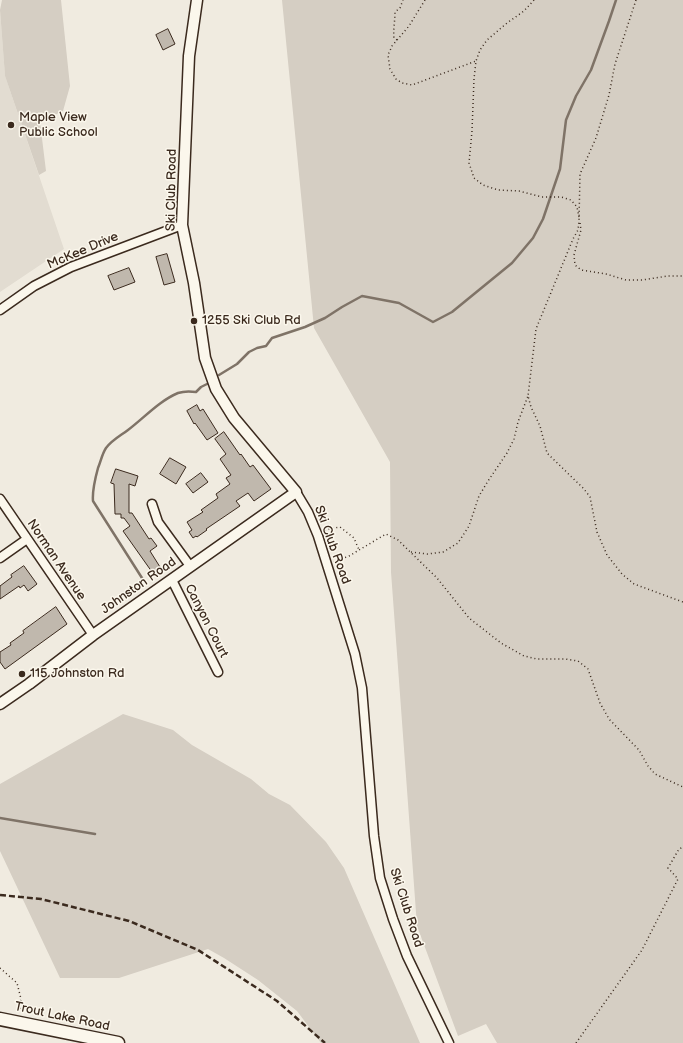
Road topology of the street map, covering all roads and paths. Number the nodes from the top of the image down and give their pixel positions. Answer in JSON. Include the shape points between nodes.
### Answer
{"nodes":[{"id":1,"x":197,"y":0,"type":"edge"},
{"id":2,"x":403,"y":0,"type":"edge"},
{"id":3,"x":425,"y":0,"type":"edge"},
{"id":4,"x":534,"y":0,"type":"edge"},
{"id":5,"x":636,"y":0,"type":"edge"},
{"id":6,"x":397,"y":40,"type":"junction"},
{"id":7,"x":476,"y":61,"type":"junction"},
{"id":8,"x":579,"y":221,"type":"junction"},
{"id":9,"x":182,"y":225,"type":"junction"},
{"id":10,"x":683,"y":276,"type":"edge"},
{"id":11,"x":0,"y":310,"type":"edge"},
{"id":12,"x":528,"y":396,"type":"junction"},
{"id":13,"x":296,"y":492,"type":"junction"},
{"id":14,"x":0,"y":499,"type":"edge"},
{"id":15,"x":152,"y":504,"type":"dead end"},
{"id":16,"x":318,"y":536,"type":"junction"},
{"id":17,"x":27,"y":539,"type":"junction"},
{"id":18,"x":359,"y":550,"type":"junction"},
{"id":19,"x":410,"y":552,"type":"junction"},
{"id":20,"x":0,"y":558,"type":"edge"},
{"id":21,"x":327,"y":565,"type":"junction"},
{"id":22,"x":190,"y":566,"type":"junction"},
{"id":23,"x":172,"y":580,"type":"junction"},
{"id":24,"x":683,"y":602,"type":"edge"},
{"id":25,"x":93,"y":635,"type":"junction"},
{"id":26,"x":218,"y":672,"type":"dead end"},
{"id":27,"x":0,"y":704,"type":"edge"},
{"id":28,"x":683,"y":787,"type":"edge"},
{"id":29,"x":683,"y":847,"type":"edge"},
{"id":30,"x":0,"y":968,"type":"edge"},
{"id":31,"x":20,"y":1009,"type":"dead end"},
{"id":32,"x":0,"y":1019,"type":"edge"},
{"id":33,"x":118,"y":1043,"type":"edge"},
{"id":34,"x":448,"y":1043,"type":"edge"},
{"id":35,"x":576,"y":1043,"type":"edge"}],
"edges":[{"from":1,"to":9,"type":"street","name":"Ski Club Road","via":[[189,56]]},
{"from":2,"to":6,"type":"path","via":[[395,12],[393,28],[394,38]]},
{"from":3,"to":6,"type":"path"},
{"from":4,"to":7,"type":"path","via":[[487,40]]},
{"from":5,"to":8,"type":"path","via":[[615,64],[596,138],[580,174]]},
{"from":6,"to":7,"type":"path","via":[[388,55],[390,69],[396,80],[402,84],[412,85]]},
{"from":7,"to":8,"type":"path","via":[[469,163],[474,178],[483,185],[498,190],[572,200],[577,207]]},
{"from":8,"to":10,"type":"path","via":[[581,230],[574,255],[575,265],[581,270],[626,280]]},
{"from":8,"to":12,"type":"path","via":[[578,230],[536,329]]},
{"from":9,"to":11,"type":"street","name":"McKee Drive","via":[[71,267],[34,286]]},
{"from":9,"to":13,"type":"street","name":"Ski Club Road","via":[[205,358],[216,389],[234,418]]},
{"from":12,"to":19,"type":"path","via":[[514,439],[488,481],[469,526],[458,543],[443,552]]},
{"from":12,"to":24,"type":"path","via":[[547,452],[590,497],[597,532],[607,555],[634,584]]},
{"from":13,"to":16,"type":"street","name":"Ski Club Road"},
{"from":13,"to":22,"type":"street","name":"Johnston Road"},
{"from":14,"to":17,"type":"street","name":"Norman Avenue"},
{"from":15,"to":22,"type":"street","via":[[158,522]]},
{"from":16,"to":18,"type":"path","via":[[340,527],[354,538]]},
{"from":16,"to":21,"type":"street","name":"Ski Club Road"},
{"from":17,"to":20,"type":"street"},
{"from":17,"to":25,"type":"street","name":"Norman Avenue"},
{"from":18,"to":19,"type":"path","via":[[386,534],[398,540]]},
{"from":18,"to":21,"type":"path"},
{"from":19,"to":28,"type":"path","via":[[437,578],[469,618],[501,643],[524,656],[578,661],[588,669],[600,703],[609,719],[639,750],[655,774]]},
{"from":21,"to":34,"type":"street","name":"Ski Club Road","via":[[355,654],[362,688],[374,836],[380,878],[407,956]]},
{"from":22,"to":23,"type":"street","name":"Johnston Road"},
{"from":23,"to":25,"type":"street","name":"Johnston Road"},
{"from":23,"to":26,"type":"street","name":"Canyon Court"},
{"from":25,"to":27,"type":"street","name":"Johnston Road"},
{"from":29,"to":35,"type":"path","via":[[679,849],[668,868],[678,879],[642,950]]},
{"from":30,"to":31,"type":"path","via":[[17,983],[21,999]]},
{"from":32,"to":33,"type":"main road","name":"Trout Lake Road"}]}
